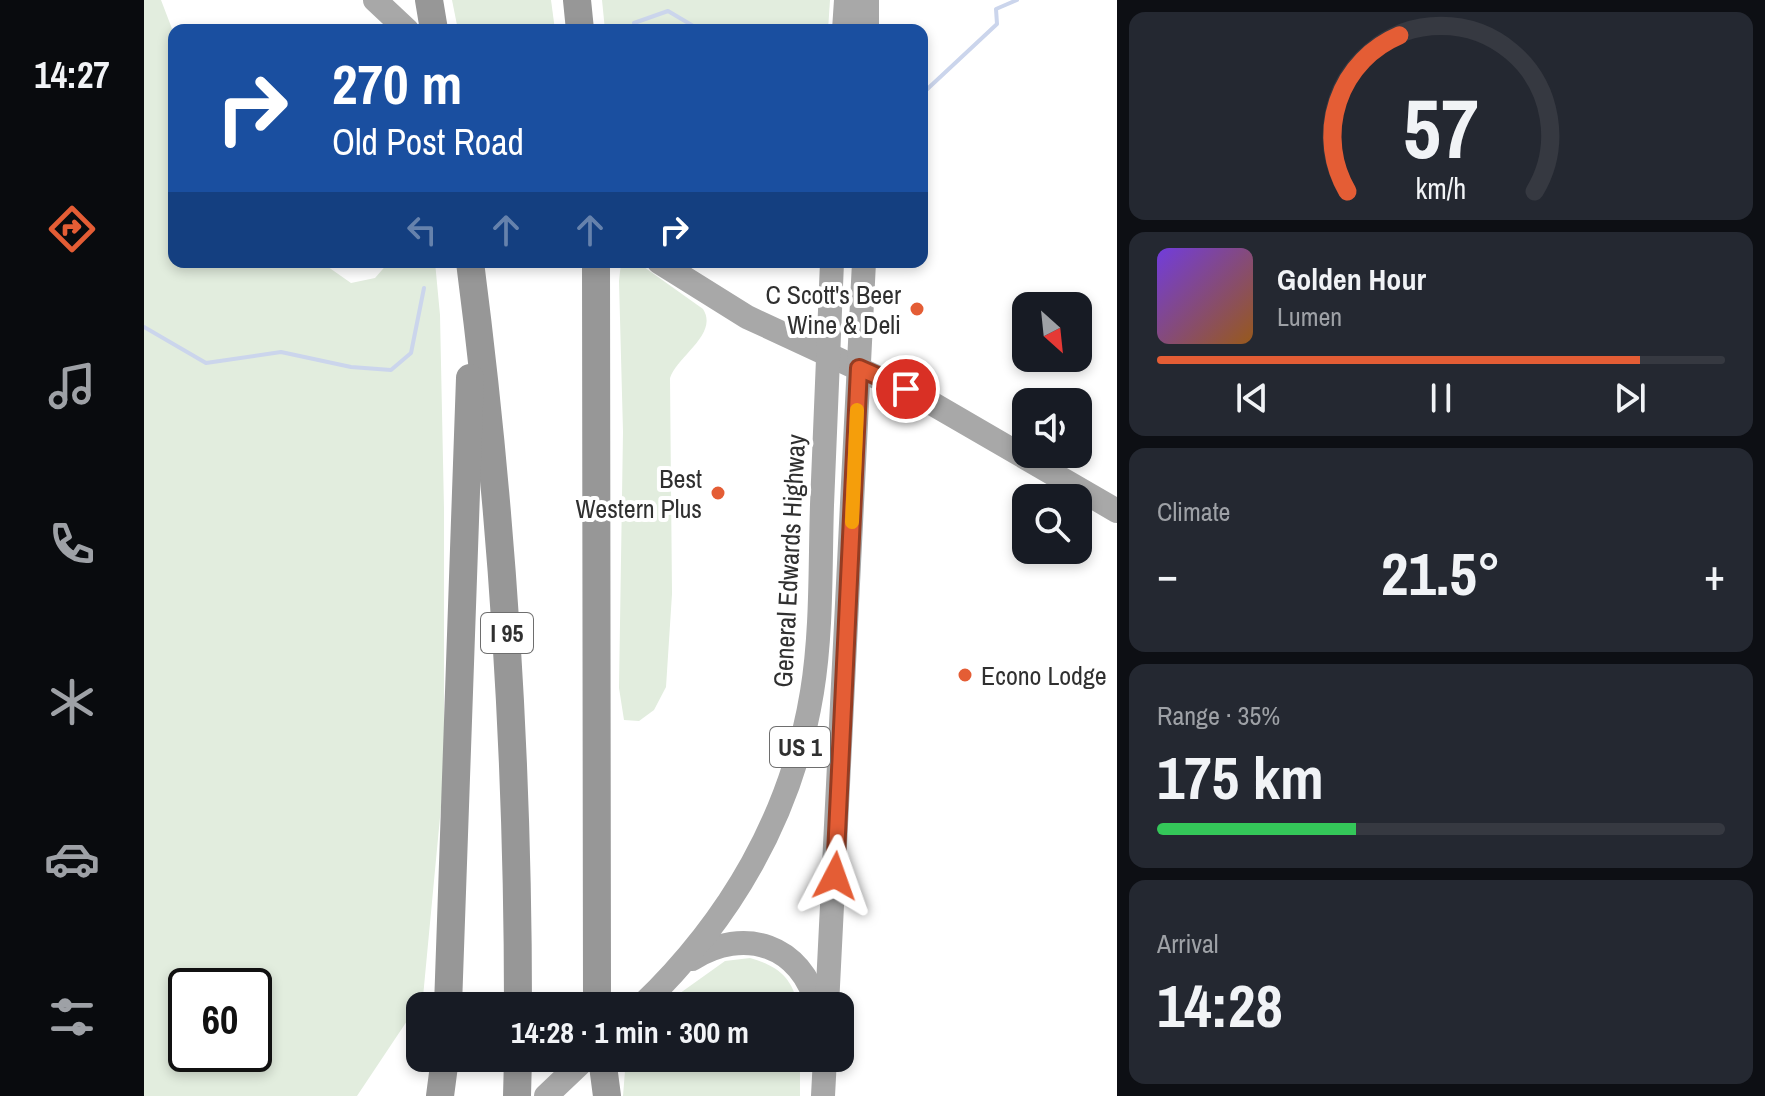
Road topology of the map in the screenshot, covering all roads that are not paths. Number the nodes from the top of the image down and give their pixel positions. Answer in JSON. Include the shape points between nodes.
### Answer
{"nodes":[{"id":1,"x":375,"y":0,"type":"edge"},
{"id":2,"x":429,"y":0,"type":"edge"},
{"id":3,"x":577,"y":0,"type":"edge"},
{"id":4,"x":846,"y":0,"type":"edge"},
{"id":5,"x":867,"y":0,"type":"edge"},
{"id":6,"x":401,"y":24,"type":"edge"},
{"id":7,"x":433,"y":24,"type":"edge"},
{"id":8,"x":579,"y":24,"type":"edge"},
{"id":9,"x":844,"y":24,"type":"edge"},
{"id":10,"x":867,"y":24,"type":"edge"},
{"id":11,"x":471,"y":268,"type":"edge"},
{"id":12,"x":596,"y":268,"type":"edge"},
{"id":13,"x":668,"y":268,"type":"edge"},
{"id":14,"x":832,"y":268,"type":"edge"},
{"id":15,"x":864,"y":268,"type":"edge"},
{"id":16,"x":474,"y":301,"type":"junction"},
{"id":17,"x":828,"y":353,"type":"junction"},
{"id":18,"x":859,"y":368,"type":"junction"},
{"id":19,"x":1117,"y":511,"type":"edge"},
{"id":20,"x":680,"y":969,"type":"junction"},
{"id":21,"x":449,"y":992,"type":"edge"},
{"id":22,"x":518,"y":992,"type":"edge"},
{"id":23,"x":597,"y":992,"type":"edge"},
{"id":24,"x":656,"y":992,"type":"edge"},
{"id":25,"x":812,"y":992,"type":"edge"},
{"id":26,"x":828,"y":992,"type":"edge"},
{"id":27,"x":443,"y":1072,"type":"edge"},
{"id":28,"x":518,"y":1072,"type":"edge"},
{"id":29,"x":571,"y":1072,"type":"edge"},
{"id":30,"x":598,"y":1072,"type":"edge"},
{"id":31,"x":602,"y":1072,"type":"edge"},
{"id":32,"x":823,"y":1072,"type":"edge"},
{"id":33,"x":440,"y":1096,"type":"edge"},
{"id":34,"x":517,"y":1096,"type":"edge"},
{"id":35,"x":546,"y":1096,"type":"edge"},
{"id":36,"x":597,"y":1096,"type":"edge"},
{"id":37,"x":607,"y":1096,"type":"edge"},
{"id":38,"x":822,"y":1096,"type":"edge"}],
"edges":[{"from":1,"to":6,"type":"main road"},
{"from":2,"to":7,"type":"highway"},
{"from":3,"to":8,"type":"highway"},
{"from":4,"to":9,"type":"main road"},
{"from":5,"to":10,"type":"main road"},
{"from":11,"to":16,"type":"highway","number":"I 95"},
{"from":12,"to":23,"type":"highway"},
{"from":13,"to":17,"type":"main road","via":[[739,313]]},
{"from":14,"to":17,"type":"main road","name":"General Edwards Highway","number":"US 1"},
{"from":15,"to":18,"type":"main road","number":"US 1"},
{"from":16,"to":21,"type":"highway"},
{"from":16,"to":22,"type":"highway","number":"I 95","via":[[509,666]]},
{"from":17,"to":18,"type":"main road"},
{"from":17,"to":20,"type":"main road","name":"General Edwards Highway","number":"US 1","via":[[817,647],[803,737],[754,862],[724,913]]},
{"from":18,"to":19,"type":"main road","via":[[988,434]]},
{"from":18,"to":26,"type":"main road","number":"US 1"},
{"from":20,"to":24,"type":"main road","name":"General Edwards Highway","number":"US 1"},
{"from":20,"to":25,"type":"main road","via":[[724,944],[767,945],[797,965]]},
{"from":27,"to":33,"type":"highway"},
{"from":28,"to":34,"type":"highway"},
{"from":29,"to":35,"type":"main road"},
{"from":30,"to":36,"type":"highway"},
{"from":31,"to":37,"type":"highway"},
{"from":32,"to":38,"type":"main road"}]}
